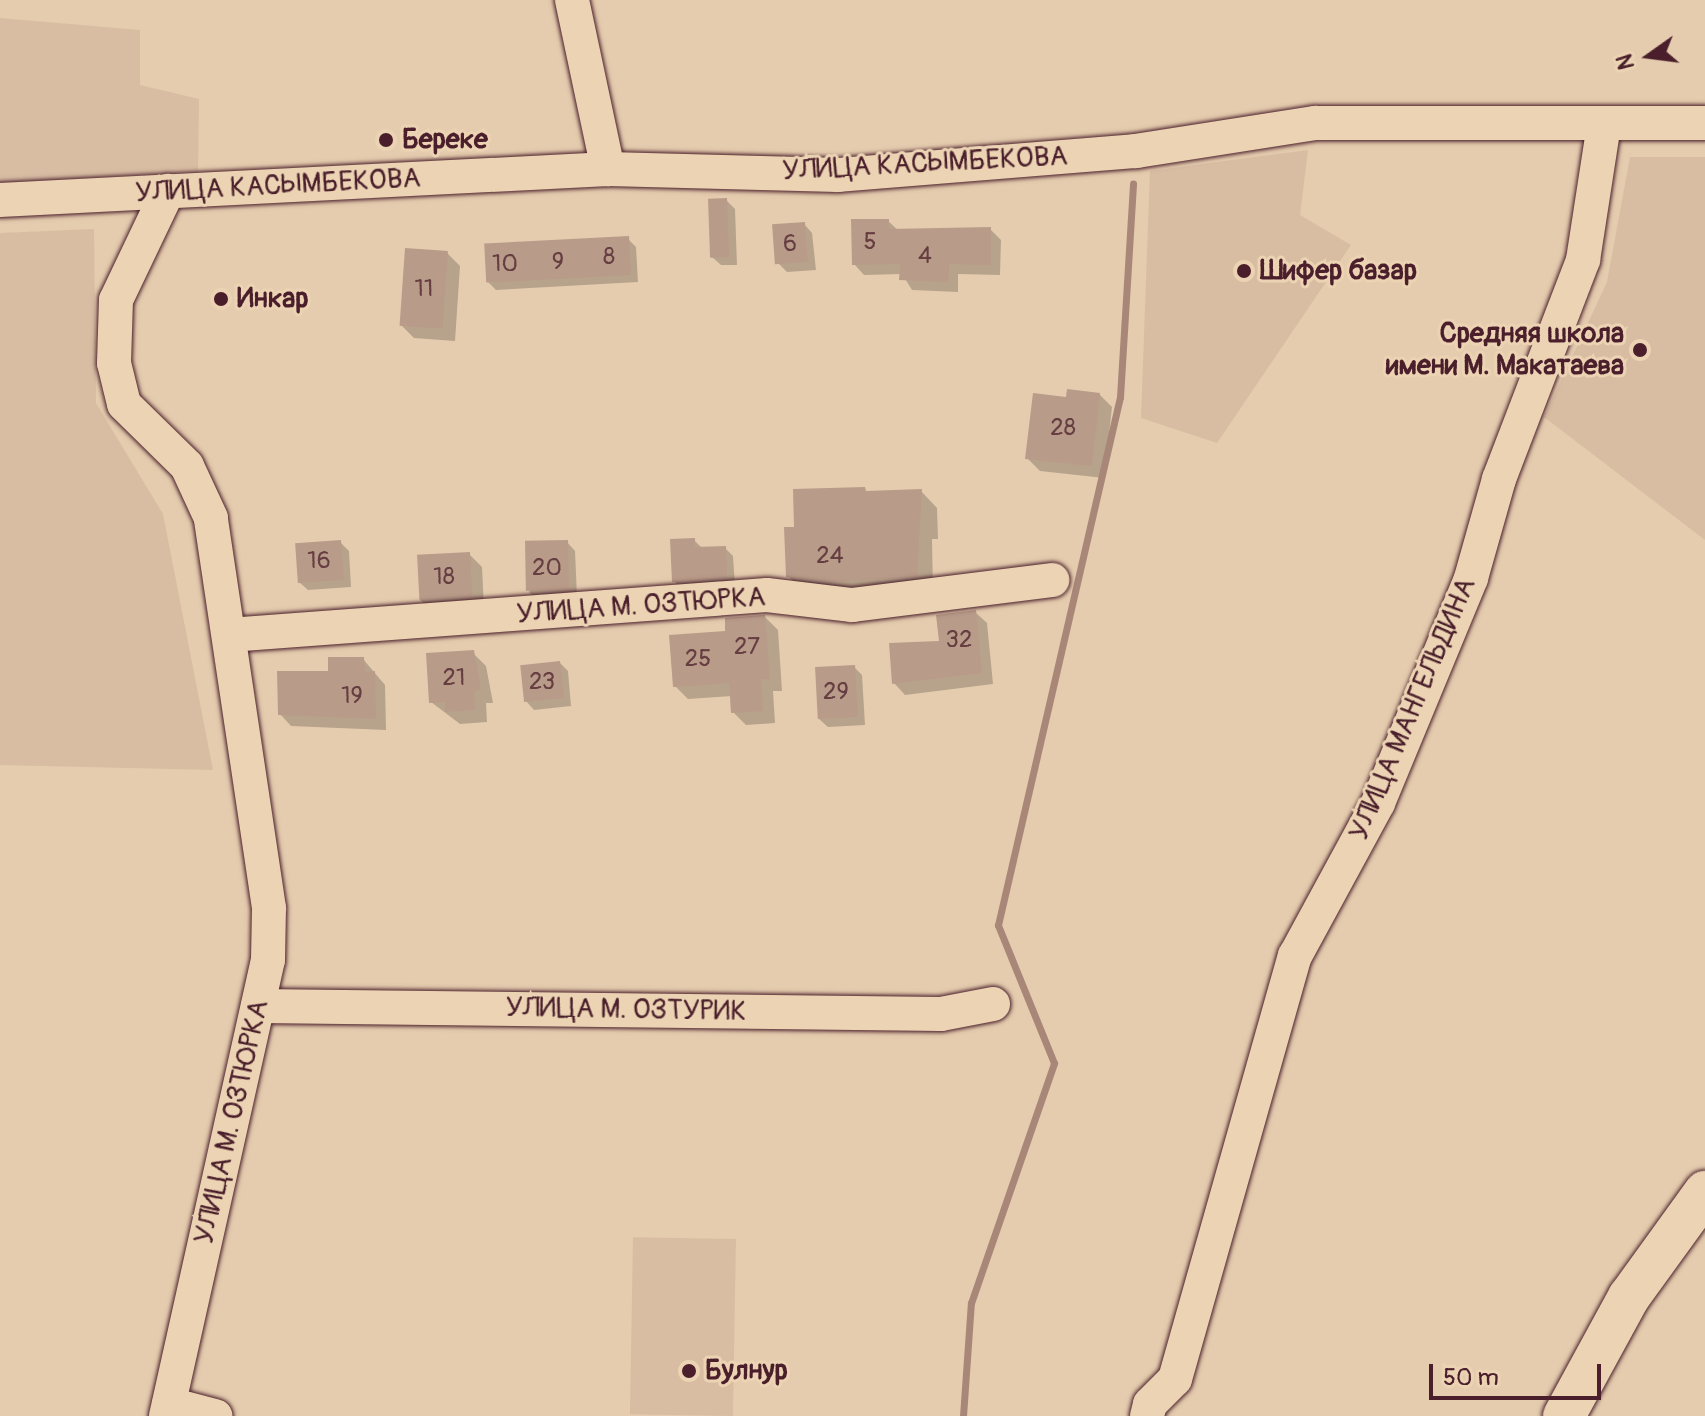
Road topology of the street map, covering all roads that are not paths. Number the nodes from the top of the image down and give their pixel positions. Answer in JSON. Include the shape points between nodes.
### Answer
{"nodes":[{"id":1,"x":572,"y":0,"type":"edge"},
{"id":2,"x":1705,"y":123,"type":"edge"},
{"id":3,"x":1604,"y":125,"type":"junction"},
{"id":4,"x":608,"y":169,"type":"junction"},
{"id":5,"x":168,"y":191,"type":"junction"},
{"id":6,"x":0,"y":200,"type":"edge"},
{"id":7,"x":1052,"y":580,"type":"dead end"},
{"id":8,"x":229,"y":635,"type":"junction"},
{"id":9,"x":993,"y":1004,"type":"dead end"},
{"id":10,"x":258,"y":1006,"type":"junction"},
{"id":11,"x":1705,"y":1192,"type":"edge"},
{"id":12,"x":168,"y":1410,"type":"edge"},
{"id":13,"x":215,"y":1416,"type":"edge"},
{"id":14,"x":1147,"y":1416,"type":"edge"},
{"id":15,"x":1564,"y":1416,"type":"edge"}],
"edges":[{"from":1,"to":4,"type":"street"},
{"from":2,"to":3,"type":"street","name":"УЛИЦА КАСЫМБЕКОВА"},
{"from":3,"to":4,"type":"street","name":"УЛИЦА КАСЫМБЕКОВА","via":[[1315,123],[1136,151],[838,175]]},
{"from":3,"to":14,"type":"street","name":"УЛИЦА МАНГЕЛЬДИНА","via":[[1583,260],[1499,479],[1471,578],[1378,803],[1295,956],[1175,1379],[1150,1404]]},
{"from":4,"to":5,"type":"street","name":"УЛИЦА КАСЫМБЕКОВА"},
{"from":5,"to":6,"type":"street","name":"УЛИЦА КАСЫМБЕКОВА"},
{"from":5,"to":8,"type":"street","name":"УЛИЦА М. ОЗТЮРКА","via":[[116,300],[114,363],[124,404],[187,466],[211,518]]},
{"from":7,"to":8,"type":"street","name":"УЛИЦА М. ОЗТЮРКА","via":[[852,605],[767,595]]},
{"from":8,"to":10,"type":"street","name":"УЛИЦА М. ОЗТЮРКА","via":[[269,908],[268,960]]},
{"from":9,"to":10,"type":"street","name":"УЛИЦА М. ОЗТУРИК","via":[[941,1014]]},
{"from":10,"to":12,"type":"street","name":"УЛИЦА М. ОЗТЮРКА"},
{"from":11,"to":15,"type":"main road","via":[[1629,1297]]},
{"from":12,"to":13,"type":"street"}]}
